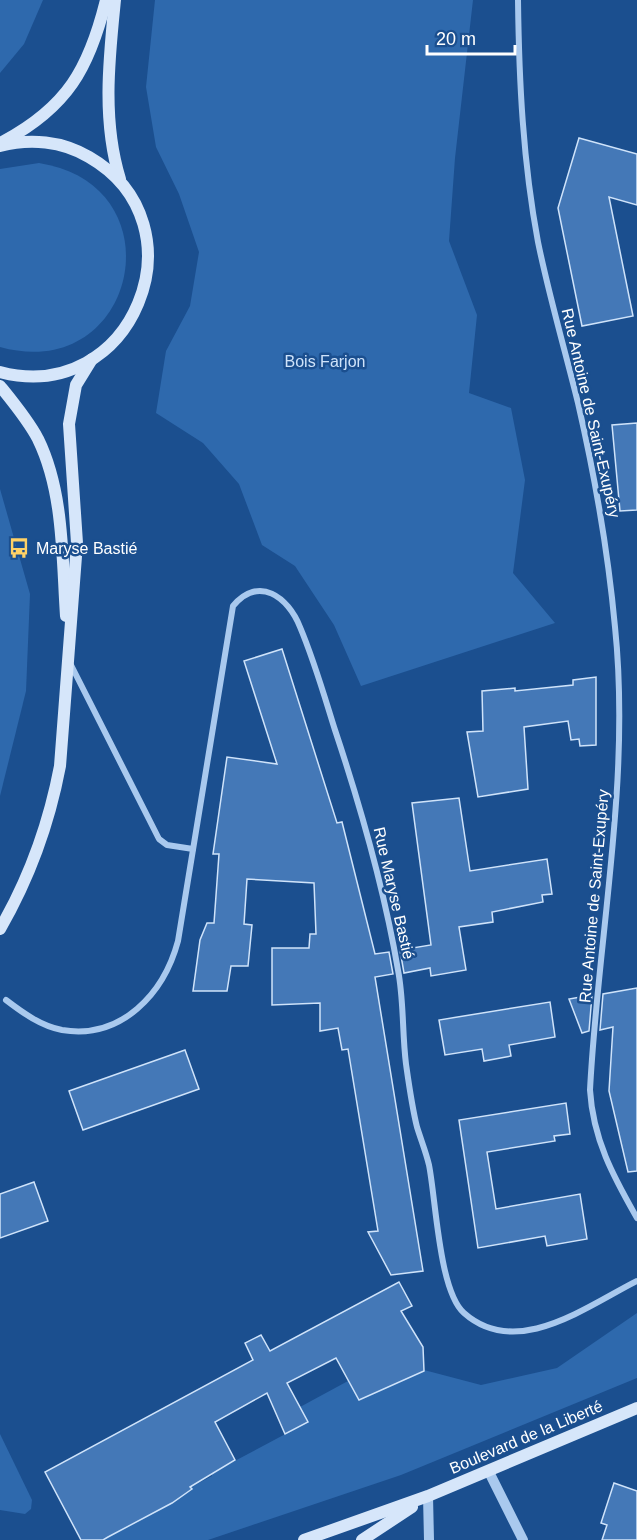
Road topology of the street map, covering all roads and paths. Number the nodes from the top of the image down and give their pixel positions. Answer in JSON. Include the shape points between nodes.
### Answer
{"nodes":[{"id":1,"x":106,"y":0,"type":"edge"},
{"id":2,"x":115,"y":0,"type":"edge"},
{"id":3,"x":518,"y":0,"type":"edge"},
{"id":4,"x":0,"y":145,"type":"edge"},
{"id":5,"x":121,"y":183,"type":"junction"},
{"id":6,"x":92,"y":360,"type":"junction"},
{"id":7,"x":0,"y":372,"type":"edge"},
{"id":8,"x":0,"y":386,"type":"edge"},
{"id":9,"x":68,"y":661,"type":"junction"},
{"id":10,"x":193,"y":849,"type":"junction"},
{"id":11,"x":0,"y":929,"type":"edge"},
{"id":12,"x":6,"y":1000,"type":"dead end"},
{"id":13,"x":637,"y":1218,"type":"edge"},
{"id":14,"x":637,"y":1281,"type":"edge"},
{"id":15,"x":637,"y":1408,"type":"edge"},
{"id":16,"x":489,"y":1472,"type":"junction"},
{"id":17,"x":428,"y":1496,"type":"junction"},
{"id":18,"x":304,"y":1540,"type":"edge"},
{"id":19,"x":362,"y":1540,"type":"edge"},
{"id":20,"x":429,"y":1540,"type":"edge"},
{"id":21,"x":523,"y":1540,"type":"edge"}],
"edges":[{"from":1,"to":4,"type":"main road","via":[[90,54],[66,93],[43,118]]},
{"from":2,"to":5,"type":"main road","via":[[109,106],[113,152]]},
{"from":3,"to":13,"type":"street","name":"Rue Antoine de Saint-Exupéry","via":[[520,85],[531,202],[590,457],[616,630],[620,715],[617,783],[591,1090],[603,1155]]},
{"from":4,"to":5,"type":"main road","via":[[61,145],[94,160]]},
{"from":5,"to":6,"type":"main road","via":[[136,206],[145,232],[147,278],[131,321]]},
{"from":6,"to":7,"type":"main road","via":[[50,375]]},
{"from":6,"to":9,"type":"main road","via":[[76,384],[69,424],[78,526]]},
{"from":8,"to":9,"type":"main road","via":[[38,439],[51,479],[61,543]]},
{"from":9,"to":10,"type":"street","via":[[159,838],[167,845]]},
{"from":9,"to":11,"type":"main road","via":[[65,732],[53,802],[35,858]]},
{"from":10,"to":12,"type":"street","name":"Rue Maryse Bastié","via":[[174,958],[160,985],[141,1007],[103,1026],[74,1031],[39,1022]]},
{"from":10,"to":14,"type":"street","name":"Rue Maryse Bastié","via":[[233,606],[256,592],[278,595],[298,621],[312,658],[370,845],[398,969],[415,1113],[429,1163],[447,1281],[456,1303],[463,1312],[486,1325],[523,1332],[546,1326]]},
{"from":15,"to":16,"type":"main road","name":"Boulevard de la Liberté"},
{"from":16,"to":17,"type":"main road","name":"Boulevard de la Liberté"},
{"from":16,"to":21,"type":"street"},
{"from":17,"to":18,"type":"main road"},
{"from":17,"to":19,"type":"main road"},
{"from":17,"to":20,"type":"street"}]}
